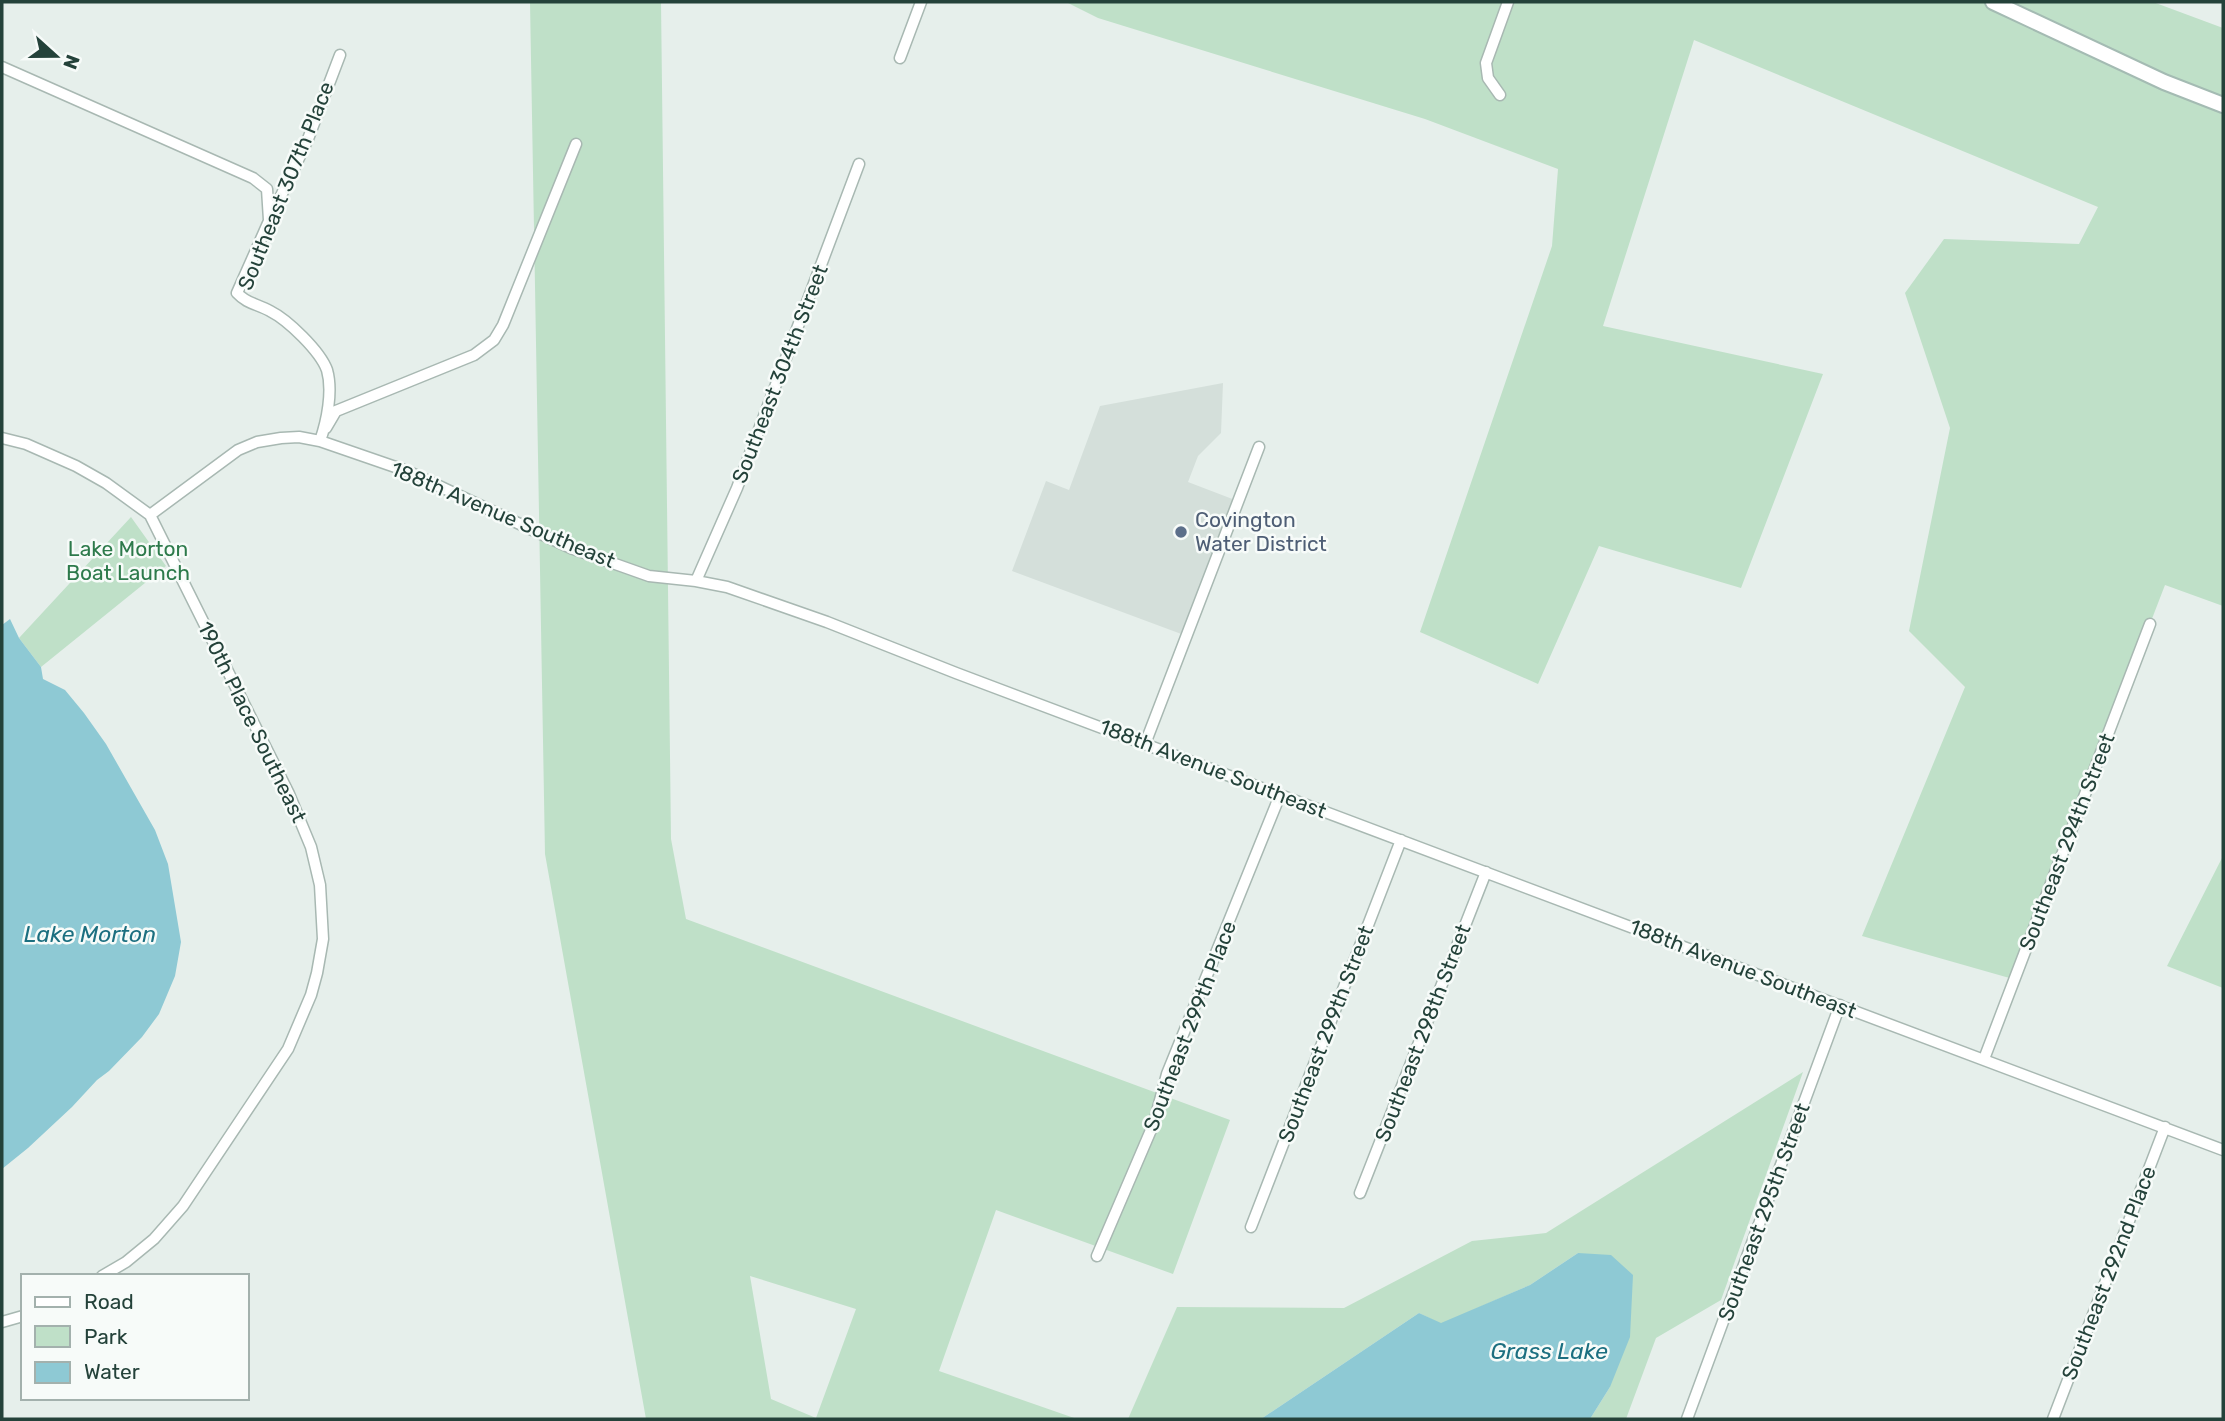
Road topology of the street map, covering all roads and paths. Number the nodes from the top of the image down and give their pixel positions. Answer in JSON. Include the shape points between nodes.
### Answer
{"nodes":[{"id":1,"x":921,"y":2,"type":"edge"},
{"id":2,"x":1508,"y":2,"type":"edge"},
{"id":3,"x":1993,"y":2,"type":"edge"},
{"id":4,"x":340,"y":55,"type":"dead end"},
{"id":5,"x":900,"y":58,"type":"dead end"},
{"id":6,"x":2,"y":67,"type":"edge"},
{"id":7,"x":1500,"y":95,"type":"dead end"},
{"id":8,"x":2223,"y":104,"type":"edge"},
{"id":9,"x":576,"y":144,"type":"dead end"},
{"id":10,"x":859,"y":164,"type":"dead end"},
{"id":11,"x":269,"y":221,"type":"junction"},
{"id":12,"x":2,"y":438,"type":"edge"},
{"id":13,"x":321,"y":438,"type":"junction"},
{"id":14,"x":1259,"y":447,"type":"dead end"},
{"id":15,"x":150,"y":515,"type":"junction"},
{"id":16,"x":696,"y":581,"type":"junction"},
{"id":17,"x":2150,"y":624,"type":"dead end"},
{"id":18,"x":1145,"y":744,"type":"junction"},
{"id":19,"x":1280,"y":795,"type":"junction"},
{"id":20,"x":1401,"y":840,"type":"junction"},
{"id":21,"x":1486,"y":872,"type":"junction"},
{"id":22,"x":1840,"y":1005,"type":"junction"},
{"id":23,"x":1984,"y":1059,"type":"junction"},
{"id":24,"x":2165,"y":1127,"type":"junction"},
{"id":25,"x":2223,"y":1150,"type":"edge"},
{"id":26,"x":1360,"y":1193,"type":"dead end"},
{"id":27,"x":1251,"y":1227,"type":"dead end"},
{"id":28,"x":1097,"y":1256,"type":"dead end"},
{"id":29,"x":105,"y":1274,"type":"edge"},
{"id":30,"x":21,"y":1317,"type":"edge"},
{"id":31,"x":2,"y":1322,"type":"edge"},
{"id":32,"x":1687,"y":1419,"type":"edge"},
{"id":33,"x":2053,"y":1419,"type":"edge"}],
"edges":[{"from":1,"to":5,"type":"street"},
{"from":2,"to":7,"type":"street","via":[[1486,63],[1488,78]]},
{"from":3,"to":8,"type":"street","via":[[2164,82]]},
{"from":4,"to":11,"type":"street","name":"Southeast 307th Place","via":[[308,139]]},
{"from":6,"to":11,"type":"street","via":[[253,178],[267,189]]},
{"from":9,"to":13,"type":"street","via":[[494,340],[474,355],[336,411]]},
{"from":10,"to":16,"type":"street","name":"Southeast 304th Street","via":[[737,488]]},
{"from":11,"to":13,"type":"street","name":"Southeast 307th Place","via":[[237,293],[303,336],[327,370],[329,396]]},
{"from":12,"to":15,"type":"street","via":[[76,466]]},
{"from":13,"to":15,"type":"street","name":"188th Avenue Southeast","via":[[257,442],[238,450]]},
{"from":13,"to":16,"type":"street","name":"188th Avenue Southeast","via":[[407,471],[573,549],[649,576]]},
{"from":14,"to":18,"type":"street"},
{"from":15,"to":29,"type":"street","name":"190th Place Southeast","via":[[262,737],[311,847],[320,885],[323,939],[311,995],[288,1049],[183,1206],[145,1247]]},
{"from":16,"to":18,"type":"street","name":"188th Avenue Southeast","via":[[727,587],[827,622]]},
{"from":17,"to":23,"type":"street","name":"Southeast 294th Street"},
{"from":18,"to":19,"type":"street","name":"188th Avenue Southeast"},
{"from":19,"to":20,"type":"street","name":"188th Avenue Southeast"},
{"from":19,"to":28,"type":"street","name":"Southeast 299th Place","via":[[1167,1074],[1154,1123]]},
{"from":20,"to":21,"type":"street","name":"188th Avenue Southeast"},
{"from":20,"to":27,"type":"street","name":"Southeast 299th Street"},
{"from":21,"to":22,"type":"street","name":"188th Avenue Southeast"},
{"from":21,"to":26,"type":"street","name":"Southeast 298th Street"},
{"from":22,"to":23,"type":"street","name":"188th Avenue Southeast"},
{"from":22,"to":32,"type":"street","name":"Southeast 295th Street"},
{"from":23,"to":24,"type":"street","name":"188th Avenue Southeast"},
{"from":24,"to":25,"type":"street","name":"188th Avenue Southeast"},
{"from":24,"to":33,"type":"street","name":"Southeast 292nd Place"},
{"from":30,"to":31,"type":"street"}]}
